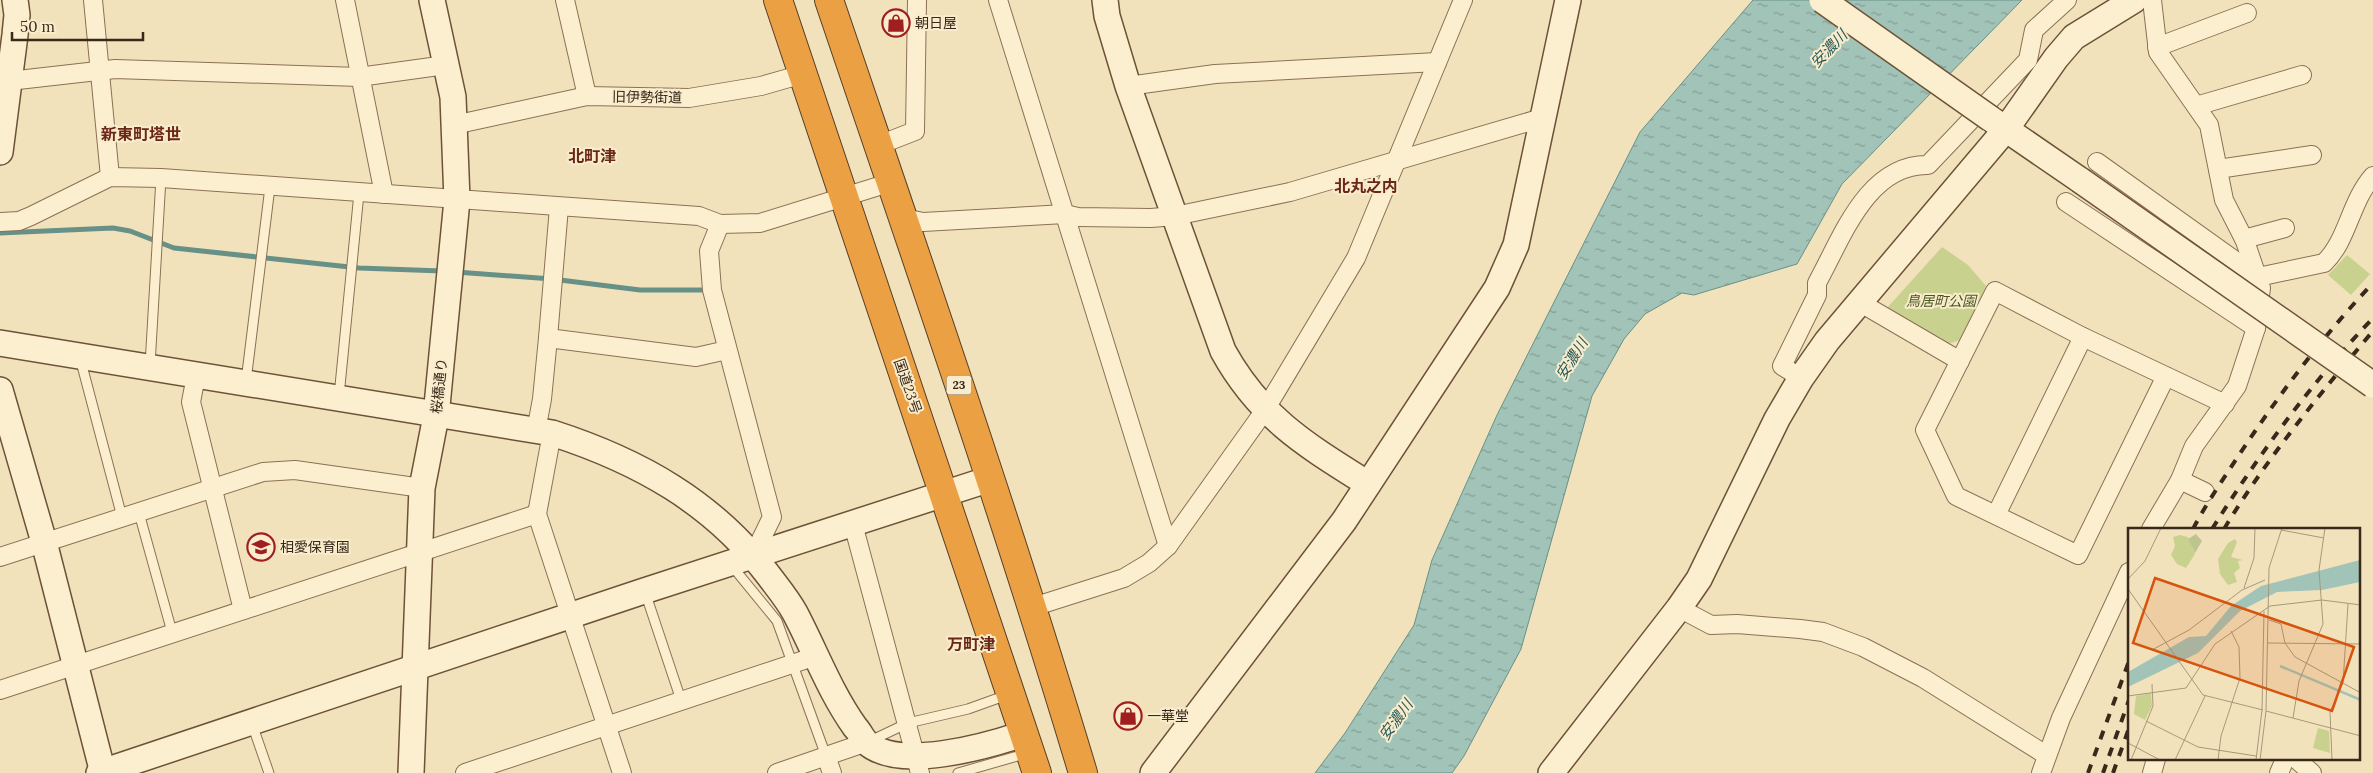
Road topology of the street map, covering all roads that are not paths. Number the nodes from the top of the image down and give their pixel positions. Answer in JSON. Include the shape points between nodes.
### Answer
{"nodes":[{"id":1,"x":15,"y":0,"type":"edge"},
{"id":2,"x":93,"y":0,"type":"edge"},
{"id":3,"x":345,"y":0,"type":"edge"},
{"id":4,"x":432,"y":0,"type":"edge"},
{"id":5,"x":565,"y":0,"type":"edge"},
{"id":6,"x":778,"y":0,"type":"edge"},
{"id":7,"x":829,"y":0,"type":"edge"},
{"id":8,"x":917,"y":0,"type":"edge"},
{"id":9,"x":998,"y":0,"type":"edge"},
{"id":10,"x":1105,"y":0,"type":"edge"},
{"id":11,"x":1463,"y":0,"type":"edge"},
{"id":12,"x":1568,"y":0,"type":"edge"},
{"id":13,"x":1822,"y":0,"type":"edge"},
{"id":14,"x":2067,"y":0,"type":"edge"},
{"id":15,"x":2134,"y":0,"type":"edge"},
{"id":16,"x":2152,"y":0,"type":"edge"},
{"id":17,"x":2247,"y":13,"type":"dead end"},
{"id":18,"x":2157,"y":47,"type":"junction"},
{"id":19,"x":1438,"y":62,"type":"junction"},
{"id":20,"x":446,"y":65,"type":"junction"},
{"id":21,"x":100,"y":71,"type":"junction"},
{"id":22,"x":803,"y":74,"type":"junction"},
{"id":23,"x":2302,"y":75,"type":"dead end"},
{"id":24,"x":359,"y":77,"type":"junction"},
{"id":25,"x":1128,"y":86,"type":"junction"},
{"id":26,"x":6,"y":87,"type":"edge"},
{"id":27,"x":587,"y":96,"type":"junction"},
{"id":28,"x":2196,"y":106,"type":"junction"},
{"id":29,"x":1542,"y":118,"type":"junction"},
{"id":30,"x":1999,"y":124,"type":"junction"},
{"id":31,"x":454,"y":125,"type":"junction"},
{"id":32,"x":879,"y":145,"type":"junction"},
{"id":33,"x":0,"y":152,"type":"edge"},
{"id":34,"x":2312,"y":155,"type":"dead end"},
{"id":35,"x":1397,"y":161,"type":"junction"},
{"id":36,"x":2097,"y":162,"type":"dead end"},
{"id":37,"x":2218,"y":169,"type":"junction"},
{"id":38,"x":2373,"y":176,"type":"edge"},
{"id":39,"x":110,"y":177,"type":"junction"},
{"id":40,"x":161,"y":178,"type":"junction"},
{"id":41,"x":892,"y":182,"type":"junction"},
{"id":42,"x":270,"y":187,"type":"junction"},
{"id":43,"x":359,"y":193,"type":"junction"},
{"id":44,"x":384,"y":194,"type":"junction"},
{"id":45,"x":844,"y":197,"type":"junction"},
{"id":46,"x":457,"y":200,"type":"junction"},
{"id":47,"x":2066,"y":202,"type":"dead end"},
{"id":48,"x":559,"y":206,"type":"junction"},
{"id":49,"x":1065,"y":214,"type":"junction"},
{"id":50,"x":1175,"y":216,"type":"junction"},
{"id":51,"x":904,"y":218,"type":"junction"},
{"id":52,"x":0,"y":222,"type":"edge"},
{"id":53,"x":720,"y":224,"type":"junction"},
{"id":54,"x":2285,"y":228,"type":"dead end"},
{"id":55,"x":2244,"y":240,"type":"junction"},
{"id":56,"x":2258,"y":277,"type":"junction"},
{"id":57,"x":1858,"y":302,"type":"junction"},
{"id":58,"x":2256,"y":328,"type":"junction"},
{"id":59,"x":2083,"y":337,"type":"junction"},
{"id":60,"x":548,"y":338,"type":"junction"},
{"id":61,"x":0,"y":343,"type":"edge"},
{"id":62,"x":727,"y":350,"type":"junction"},
{"id":63,"x":79,"y":355,"type":"junction"},
{"id":64,"x":1960,"y":361,"type":"junction"},
{"id":65,"x":150,"y":368,"type":"junction"},
{"id":66,"x":196,"y":376,"type":"junction"},
{"id":67,"x":2166,"y":376,"type":"junction"},
{"id":68,"x":1802,"y":378,"type":"junction"},
{"id":69,"x":245,"y":383,"type":"junction"},
{"id":70,"x":2373,"y":384,"type":"edge"},
{"id":71,"x":0,"y":390,"type":"edge"},
{"id":72,"x":339,"y":398,"type":"junction"},
{"id":73,"x":2225,"y":404,"type":"junction"},
{"id":74,"x":1265,"y":410,"type":"junction"},
{"id":75,"x":436,"y":416,"type":"junction"},
{"id":76,"x":4,"y":420,"type":"edge"},
{"id":77,"x":544,"y":432,"type":"junction"},
{"id":78,"x":990,"y":479,"type":"junction"},
{"id":79,"x":2180,"y":480,"type":"junction"},
{"id":80,"x":1368,"y":484,"type":"junction"},
{"id":81,"x":422,"y":488,"type":"junction"},
{"id":82,"x":212,"y":489,"type":"junction"},
{"id":83,"x":2205,"y":492,"type":"dead end"},
{"id":84,"x":944,"y":495,"type":"junction"},
{"id":85,"x":537,"y":514,"type":"junction"},
{"id":86,"x":130,"y":515,"type":"junction"},
{"id":87,"x":1996,"y":515,"type":"junction"},
{"id":88,"x":854,"y":524,"type":"junction"},
{"id":89,"x":2152,"y":528,"type":"edge"},
{"id":90,"x":44,"y":542,"type":"junction"},
{"id":91,"x":1168,"y":546,"type":"junction"},
{"id":92,"x":419,"y":553,"type":"junction"},
{"id":93,"x":0,"y":557,"type":"edge"},
{"id":94,"x":742,"y":559,"type":"junction"},
{"id":95,"x":2128,"y":574,"type":"edge"},
{"id":96,"x":644,"y":591,"type":"junction"},
{"id":97,"x":1033,"y":607,"type":"junction"},
{"id":98,"x":1680,"y":608,"type":"junction"},
{"id":99,"x":243,"y":610,"type":"junction"},
{"id":100,"x":570,"y":616,"type":"junction"},
{"id":101,"x":172,"y":632,"type":"junction"},
{"id":102,"x":805,"y":659,"type":"junction"},
{"id":103,"x":75,"y":665,"type":"junction"},
{"id":104,"x":416,"y":668,"type":"junction"},
{"id":105,"x":0,"y":690,"type":"edge"},
{"id":106,"x":1009,"y":694,"type":"junction"},
{"id":107,"x":681,"y":700,"type":"junction"},
{"id":108,"x":252,"y":723,"type":"junction"},
{"id":109,"x":908,"y":723,"type":"junction"},
{"id":110,"x":606,"y":725,"type":"junction"},
{"id":111,"x":867,"y":742,"type":"junction"},
{"id":112,"x":1030,"y":753,"type":"edge"},
{"id":113,"x":2046,"y":755,"type":"junction"},
{"id":114,"x":826,"y":756,"type":"junction"},
{"id":115,"x":2156,"y":760,"type":"edge"},
{"id":116,"x":2285,"y":760,"type":"edge"},
{"id":117,"x":2297,"y":760,"type":"edge"},
{"id":118,"x":918,"y":764,"type":"edge"},
{"id":119,"x":102,"y":773,"type":"edge"},
{"id":120,"x":269,"y":773,"type":"edge"},
{"id":121,"x":411,"y":773,"type":"edge"},
{"id":122,"x":465,"y":773,"type":"edge"},
{"id":123,"x":622,"y":773,"type":"edge"},
{"id":124,"x":777,"y":773,"type":"edge"},
{"id":125,"x":832,"y":773,"type":"edge"},
{"id":126,"x":958,"y":773,"type":"edge"},
{"id":127,"x":1083,"y":773,"type":"edge"},
{"id":128,"x":1153,"y":773,"type":"edge"},
{"id":129,"x":1551,"y":773,"type":"edge"},
{"id":130,"x":2041,"y":773,"type":"edge"},
{"id":131,"x":2152,"y":773,"type":"edge"},
{"id":132,"x":2279,"y":773,"type":"edge"},
{"id":133,"x":2312,"y":773,"type":"edge"}],
"edges":[{"from":1,"to":26,"type":"street","via":[[17,15]]},
{"from":2,"to":21,"type":"street"},
{"from":3,"to":24,"type":"street"},
{"from":4,"to":20,"type":"street","name":"桜橋通り"},
{"from":5,"to":27,"type":"street"},
{"from":6,"to":22,"type":"highway","name":"国道23号"},
{"from":7,"to":32,"type":"highway","number":"23"},
{"from":8,"to":32,"type":"street","via":[[915,131]]},
{"from":9,"to":49,"type":"street"},
{"from":10,"to":25,"type":"street"},
{"from":11,"to":19,"type":"street"},
{"from":12,"to":29,"type":"street"},
{"from":13,"to":30,"type":"street","bridge":true},
{"from":14,"to":68,"type":"street","via":[[2034,30],[2028,60],[1928,165],[1918,164],[1894,172],[1880,181],[1859,207],[1817,283],[1817,295],[1782,366]]},
{"from":15,"to":30,"type":"street","via":[[2074,37]]},
{"from":16,"to":18,"type":"street"},
{"from":17,"to":18,"type":"street"},
{"from":18,"to":28,"type":"street"},
{"from":19,"to":25,"type":"street","via":[[1215,74]]},
{"from":19,"to":35,"type":"street"},
{"from":20,"to":24,"type":"street"},
{"from":20,"to":31,"type":"street","name":"桜橋通り","via":[[453,98]]},
{"from":21,"to":24,"type":"street"},
{"from":21,"to":26,"type":"street"},
{"from":21,"to":39,"type":"street"},
{"from":22,"to":27,"type":"street","name":"旧伊勢街道","via":[[761,86],[689,98]]},
{"from":22,"to":45,"type":"highway","name":"国道23号"},
{"from":23,"to":28,"type":"street"},
{"from":24,"to":44,"type":"street"},
{"from":25,"to":50,"type":"street"},
{"from":26,"to":33,"type":"street"},
{"from":27,"to":31,"type":"street","name":"旧伊勢街道"},
{"from":28,"to":37,"type":"street","via":[[2209,125]]},
{"from":29,"to":35,"type":"street"},
{"from":29,"to":80,"type":"street","via":[[1516,245],[1508,266],[1497,288]]},
{"from":30,"to":57,"type":"street"},
{"from":30,"to":70,"type":"street","bridge":true},
{"from":31,"to":46,"type":"street","name":"桜橋通り"},
{"from":32,"to":41,"type":"highway","number":"23"},
{"from":34,"to":37,"type":"street"},
{"from":35,"to":50,"type":"street","via":[[1290,192]]},
{"from":35,"to":74,"type":"street","via":[[1356,258]]},
{"from":36,"to":56,"type":"street"},
{"from":37,"to":55,"type":"street","via":[[2224,200]]},
{"from":38,"to":56,"type":"street","via":[[2353,207],[2332,256],[2324,264]]},
{"from":39,"to":40,"type":"street"},
{"from":39,"to":52,"type":"street","via":[[32,216],[19,221]]},
{"from":40,"to":42,"type":"street"},
{"from":40,"to":65,"type":"lane"},
{"from":41,"to":45,"type":"street"},
{"from":41,"to":51,"type":"highway","number":"23"},
{"from":42,"to":43,"type":"street"},
{"from":42,"to":69,"type":"lane"},
{"from":43,"to":44,"type":"street"},
{"from":43,"to":72,"type":"lane"},
{"from":44,"to":46,"type":"street"},
{"from":45,"to":53,"type":"street","via":[[760,223]]},
{"from":45,"to":84,"type":"highway","name":"国道23号"},
{"from":46,"to":48,"type":"street"},
{"from":46,"to":75,"type":"street","name":"桜橋通り"},
{"from":47,"to":58,"type":"street"},
{"from":48,"to":53,"type":"street","via":[[699,216]]},
{"from":48,"to":60,"type":"street"},
{"from":49,"to":50,"type":"street","via":[[1078,217]]},
{"from":49,"to":51,"type":"street","via":[[923,222]]},
{"from":49,"to":91,"type":"street"},
{"from":50,"to":74,"type":"street","via":[[1223,351]]},
{"from":51,"to":78,"type":"highway","number":"23"},
{"from":53,"to":62,"type":"street","via":[[709,251],[712,290]]},
{"from":54,"to":55,"type":"street"},
{"from":55,"to":56,"type":"street"},
{"from":56,"to":58,"type":"street","via":[[2261,288]]},
{"from":57,"to":64,"type":"street"},
{"from":57,"to":68,"type":"street"},
{"from":58,"to":73,"type":"street","via":[[2237,386]]},
{"from":59,"to":64,"type":"street","via":[[1994,291]]},
{"from":59,"to":67,"type":"street"},
{"from":59,"to":87,"type":"street"},
{"from":60,"to":62,"type":"street","via":[[696,357]]},
{"from":60,"to":77,"type":"street","via":[[542,399]]},
{"from":61,"to":63,"type":"street"},
{"from":62,"to":94,"type":"street","via":[[772,517]]},
{"from":63,"to":65,"type":"street"},
{"from":63,"to":86,"type":"lane"},
{"from":64,"to":87,"type":"street","via":[[1925,430],[1956,496]]},
{"from":65,"to":66,"type":"street"},
{"from":66,"to":69,"type":"street"},
{"from":66,"to":82,"type":"street","via":[[192,402]]},
{"from":67,"to":73,"type":"street"},
{"from":67,"to":87,"type":"street","via":[[2078,555]]},
{"from":68,"to":98,"type":"street","via":[[1777,419],[1699,579]]},
{"from":69,"to":72,"type":"street"},
{"from":71,"to":76,"type":"street"},
{"from":72,"to":75,"type":"street"},
{"from":73,"to":79,"type":"street","via":[[2194,446]]},
{"from":74,"to":80,"type":"street","via":[[1299,440]]},
{"from":74,"to":91,"type":"street"},
{"from":75,"to":77,"type":"street"},
{"from":75,"to":81,"type":"street","name":"桜橋通り"},
{"from":76,"to":90,"type":"street"},
{"from":77,"to":85,"type":"street"},
{"from":77,"to":94,"type":"street","via":[[596,447],[684,494],[721,523]]},
{"from":78,"to":84,"type":"street"},
{"from":78,"to":97,"type":"highway","number":"23"},
{"from":79,"to":83,"type":"street"},
{"from":79,"to":89,"type":"street"},
{"from":80,"to":128,"type":"street","via":[[1344,521]]},
{"from":81,"to":82,"type":"street","via":[[294,470],[263,472]]},
{"from":81,"to":92,"type":"street","name":"桜橋通り"},
{"from":82,"to":86,"type":"street"},
{"from":82,"to":99,"type":"street"},
{"from":84,"to":88,"type":"street"},
{"from":84,"to":106,"type":"highway","name":"国道23号"},
{"from":85,"to":92,"type":"street"},
{"from":85,"to":100,"type":"street"},
{"from":86,"to":90,"type":"street"},
{"from":86,"to":101,"type":"lane"},
{"from":88,"to":94,"type":"street"},
{"from":88,"to":109,"type":"street"},
{"from":90,"to":93,"type":"street"},
{"from":90,"to":103,"type":"street"},
{"from":91,"to":97,"type":"street","via":[[1149,563],[1124,578]]},
{"from":92,"to":99,"type":"street"},
{"from":92,"to":104,"type":"street","name":"桜橋通り"},
{"from":94,"to":96,"type":"street"},
{"from":94,"to":102,"type":"street","via":[[794,611]]},
{"from":95,"to":113,"type":"street"},
{"from":96,"to":100,"type":"street"},
{"from":96,"to":107,"type":"lane"},
{"from":97,"to":127,"type":"highway","number":"23"},
{"from":98,"to":113,"type":"street","via":[[1711,625],[1737,624],[1823,632],[1863,647],[1923,678]]},
{"from":98,"to":129,"type":"street"},
{"from":99,"to":101,"type":"street"},
{"from":100,"to":104,"type":"street"},
{"from":100,"to":110,"type":"street"},
{"from":101,"to":103,"type":"street"},
{"from":102,"to":107,"type":"street"},
{"from":102,"to":111,"type":"street"},
{"from":102,"to":114,"type":"lane"},
{"from":103,"to":105,"type":"street"},
{"from":103,"to":119,"type":"street"},
{"from":104,"to":108,"type":"street"},
{"from":104,"to":121,"type":"street","name":"桜橋通り"},
{"from":106,"to":109,"type":"lane","via":[[968,709]]},
{"from":106,"to":112,"type":"highway","name":"国道23号"},
{"from":107,"to":110,"type":"street"},
{"from":108,"to":119,"type":"street"},
{"from":108,"to":120,"type":"lane"},
{"from":109,"to":111,"type":"lane"},
{"from":109,"to":118,"type":"street"},
{"from":110,"to":122,"type":"street"},
{"from":110,"to":123,"type":"street"},
{"from":111,"to":114,"type":"street"},
{"from":111,"to":118,"type":"street"},
{"from":112,"to":118,"type":"street","via":[[965,751]]},
{"from":112,"to":126,"type":"lane"},
{"from":113,"to":130,"type":"street"},
{"from":114,"to":124,"type":"street"},
{"from":114,"to":125,"type":"street"},
{"from":115,"to":131,"type":"street"},
{"from":116,"to":132,"type":"street"},
{"from":117,"to":133,"type":"street"}]}
